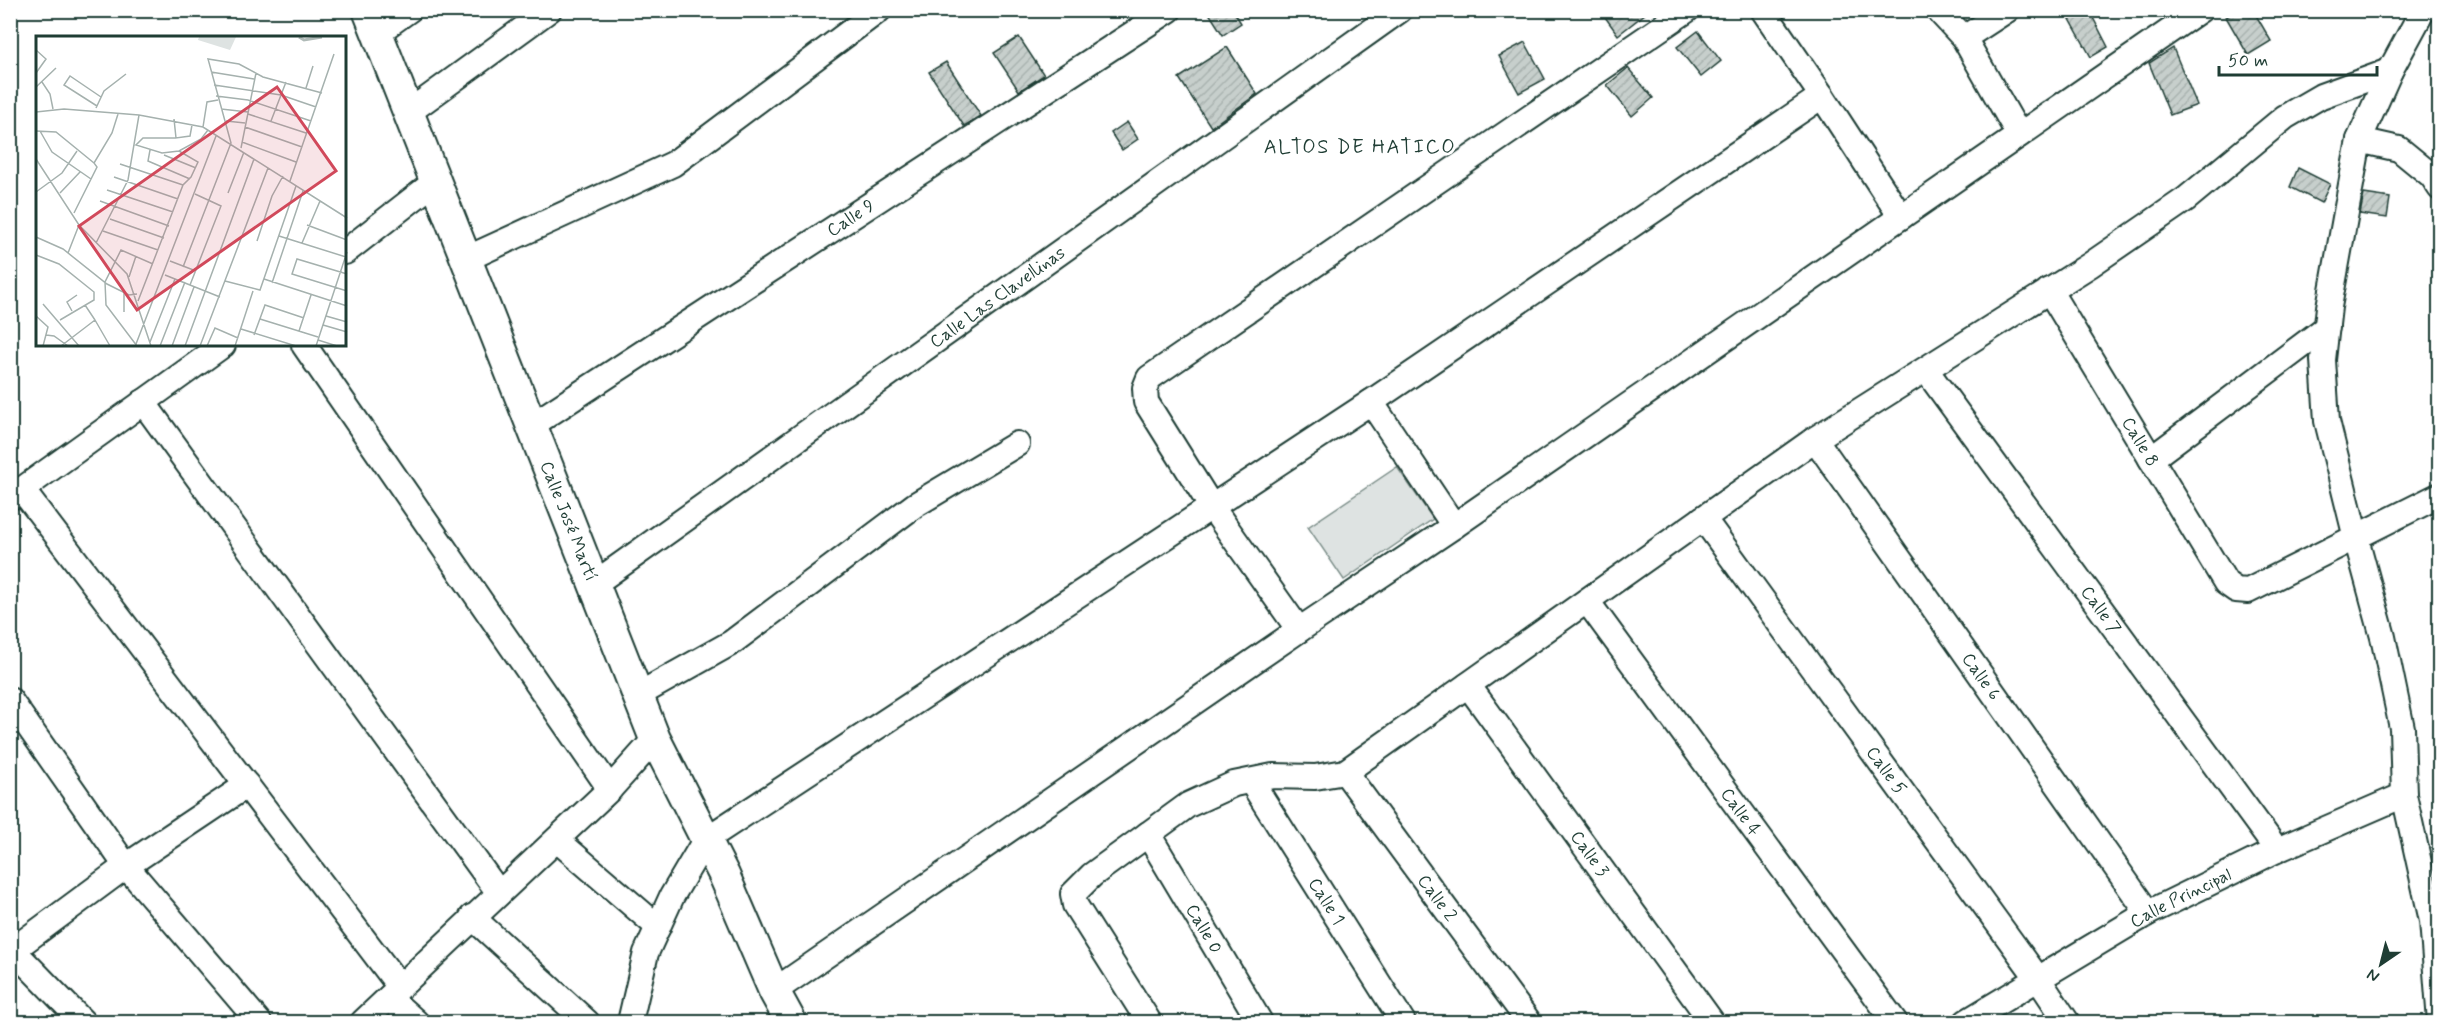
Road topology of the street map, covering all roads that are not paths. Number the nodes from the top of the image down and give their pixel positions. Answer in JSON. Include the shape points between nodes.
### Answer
{"nodes":[{"id":1,"x":409,"y":10,"type":"edge"},
{"id":2,"x":549,"y":10,"type":"edge"},
{"id":3,"x":879,"y":10,"type":"edge"},
{"id":4,"x":1169,"y":10,"type":"edge"},
{"id":5,"x":1400,"y":10,"type":"edge"},
{"id":6,"x":1687,"y":10,"type":"edge"},
{"id":7,"x":1763,"y":10,"type":"edge"},
{"id":8,"x":1938,"y":10,"type":"edge"},
{"id":9,"x":2007,"y":10,"type":"edge"},
{"id":10,"x":2200,"y":10,"type":"edge"},
{"id":11,"x":2423,"y":10,"type":"edge"},
{"id":12,"x":373,"y":22,"type":"edge"},
{"id":13,"x":1964,"y":38,"type":"junction"},
{"id":14,"x":2390,"y":71,"type":"junction"},
{"id":15,"x":1822,"y":96,"type":"junction"},
{"id":16,"x":409,"y":112,"type":"junction"},
{"id":17,"x":2019,"y":135,"type":"junction"},
{"id":18,"x":2360,"y":140,"type":"junction"},
{"id":19,"x":436,"y":181,"type":"junction"},
{"id":20,"x":2439,"y":188,"type":"edge"},
{"id":21,"x":1900,"y":217,"type":"junction"},
{"id":22,"x":346,"y":251,"type":"edge"},
{"id":23,"x":466,"y":260,"type":"junction"},
{"id":24,"x":2049,"y":290,"type":"junction"},
{"id":25,"x":2327,"y":327,"type":"junction"},
{"id":26,"x":222,"y":346,"type":"edge"},
{"id":27,"x":304,"y":346,"type":"edge"},
{"id":28,"x":1926,"y":370,"type":"junction"},
{"id":29,"x":143,"y":402,"type":"junction"},
{"id":30,"x":1371,"y":402,"type":"junction"},
{"id":31,"x":532,"y":425,"type":"junction"},
{"id":32,"x":1815,"y":439,"type":"junction"},
{"id":33,"x":1017,"y":444,"type":"dead end"},
{"id":34,"x":2151,"y":459,"type":"junction"},
{"id":35,"x":17,"y":495,"type":"edge"},
{"id":36,"x":2439,"y":495,"type":"edge"},
{"id":37,"x":1211,"y":506,"type":"junction"},
{"id":38,"x":1703,"y":518,"type":"junction"},
{"id":39,"x":1454,"y":526,"type":"junction"},
{"id":40,"x":2356,"y":538,"type":"junction"},
{"id":41,"x":594,"y":584,"type":"junction"},
{"id":42,"x":1587,"y":601,"type":"junction"},
{"id":43,"x":1299,"y":630,"type":"junction"},
{"id":44,"x":1468,"y":685,"type":"junction"},
{"id":45,"x":638,"y":696,"type":"junction"},
{"id":46,"x":10,"y":700,"type":"edge"},
{"id":47,"x":655,"y":739,"type":"junction"},
{"id":48,"x":1345,"y":772,"type":"junction"},
{"id":49,"x":1251,"y":781,"type":"junction"},
{"id":50,"x":247,"y":785,"type":"junction"},
{"id":51,"x":610,"y":789,"type":"junction"},
{"id":52,"x":2404,"y":795,"type":"junction"},
{"id":53,"x":1148,"y":834,"type":"junction"},
{"id":54,"x":557,"y":840,"type":"junction"},
{"id":55,"x":705,"y":840,"type":"junction"},
{"id":56,"x":2277,"y":850,"type":"junction"},
{"id":57,"x":126,"y":866,"type":"junction"},
{"id":58,"x":499,"y":893,"type":"junction"},
{"id":59,"x":2148,"y":913,"type":"junction"},
{"id":60,"x":472,"y":917,"type":"junction"},
{"id":61,"x":658,"y":927,"type":"junction"},
{"id":62,"x":11,"y":950,"type":"edge"},
{"id":63,"x":2039,"y":980,"type":"junction"},
{"id":64,"x":774,"y":991,"type":"junction"},
{"id":65,"x":395,"y":992,"type":"junction"},
{"id":66,"x":2439,"y":1022,"type":"edge"},
{"id":67,"x":83,"y":1023,"type":"edge"},
{"id":68,"x":259,"y":1023,"type":"edge"},
{"id":69,"x":363,"y":1023,"type":"edge"},
{"id":70,"x":416,"y":1023,"type":"edge"},
{"id":71,"x":587,"y":1023,"type":"edge"},
{"id":72,"x":630,"y":1023,"type":"edge"},
{"id":73,"x":791,"y":1023,"type":"edge"},
{"id":74,"x":1149,"y":1023,"type":"edge"},
{"id":75,"x":1260,"y":1023,"type":"edge"},
{"id":76,"x":1403,"y":1023,"type":"edge"},
{"id":77,"x":1529,"y":1023,"type":"edge"},
{"id":78,"x":1712,"y":1023,"type":"edge"},
{"id":79,"x":1895,"y":1023,"type":"edge"},
{"id":80,"x":1966,"y":1023,"type":"edge"},
{"id":81,"x":2067,"y":1023,"type":"edge"}],
"edges":[{"from":1,"to":12,"type":"street"},
{"from":2,"to":16,"type":"street"},
{"from":3,"to":23,"type":"street","via":[[673,164]]},
{"from":4,"to":31,"type":"street","name":"Calle 9"},
{"from":5,"to":41,"type":"street","name":"Calle Las Clavellinas"},
{"from":6,"to":37,"type":"street","via":[[1149,378],[1146,402]]},
{"from":7,"to":15,"type":"street"},
{"from":8,"to":13,"type":"street"},
{"from":9,"to":13,"type":"street"},
{"from":10,"to":17,"type":"street"},
{"from":11,"to":14,"type":"street"},
{"from":12,"to":16,"type":"main road","name":"Calle José Martí"},
{"from":13,"to":17,"type":"street"},
{"from":14,"to":18,"type":"street"},
{"from":14,"to":24,"type":"street","via":[[2321,96],[2285,117],[2186,199]]},
{"from":15,"to":21,"type":"street"},
{"from":15,"to":30,"type":"street"},
{"from":16,"to":19,"type":"main road","name":"Calle José Martí"},
{"from":17,"to":21,"type":"street"},
{"from":18,"to":20,"type":"street","via":[[2399,149],[2432,176]]},
{"from":18,"to":25,"type":"street"},
{"from":19,"to":22,"type":"street"},
{"from":19,"to":23,"type":"main road","name":"Calle José Martí"},
{"from":21,"to":39,"type":"street"},
{"from":23,"to":31,"type":"main road","name":"Calle José Martí"},
{"from":24,"to":28,"type":"street"},
{"from":24,"to":34,"type":"street","name":"Calle 8"},
{"from":25,"to":34,"type":"street"},
{"from":25,"to":40,"type":"street","via":[[2323,360],[2327,421]]},
{"from":26,"to":29,"type":"street"},
{"from":27,"to":51,"type":"street"},
{"from":28,"to":32,"type":"street"},
{"from":28,"to":56,"type":"street","name":"Calle 7"},
{"from":29,"to":35,"type":"street"},
{"from":29,"to":58,"type":"street"},
{"from":30,"to":37,"type":"street"},
{"from":30,"to":39,"type":"street"},
{"from":31,"to":41,"type":"main road","name":"Calle José Martí"},
{"from":32,"to":38,"type":"street"},
{"from":32,"to":59,"type":"street","name":"Calle 6"},
{"from":33,"to":45,"type":"street","via":[[915,506],[731,643]]},
{"from":34,"to":40,"type":"street","name":"Calle 8","via":[[2226,583],[2236,590],[2248,591]]},
{"from":35,"to":50,"type":"street"},
{"from":36,"to":40,"type":"street"},
{"from":37,"to":43,"type":"street"},
{"from":37,"to":55,"type":"street"},
{"from":38,"to":42,"type":"street"},
{"from":38,"to":63,"type":"street","name":"Calle 5"},
{"from":39,"to":43,"type":"street"},
{"from":40,"to":52,"type":"street","via":[[2384,637],[2402,728]]},
{"from":41,"to":45,"type":"main road","name":"Calle José Martí"},
{"from":42,"to":44,"type":"street"},
{"from":42,"to":79,"type":"street","name":"Calle 4"},
{"from":43,"to":64,"type":"street"},
{"from":44,"to":48,"type":"street"},
{"from":44,"to":78,"type":"street","name":"Calle 3"},
{"from":45,"to":47,"type":"main road","name":"Calle José Martí"},
{"from":46,"to":57,"type":"street"},
{"from":47,"to":51,"type":"street"},
{"from":47,"to":55,"type":"main road","name":"Calle José Martí"},
{"from":48,"to":49,"type":"street"},
{"from":48,"to":77,"type":"street","name":"Calle 2"},
{"from":49,"to":53,"type":"street","via":[[1234,784],[1188,805]]},
{"from":49,"to":76,"type":"street","name":"Calle 1"},
{"from":50,"to":57,"type":"street"},
{"from":50,"to":65,"type":"street"},
{"from":51,"to":54,"type":"street"},
{"from":52,"to":56,"type":"street","name":"Calle Principal"},
{"from":52,"to":66,"type":"street","via":[[2432,921]]},
{"from":53,"to":74,"type":"street","via":[[1073,894],[1075,905]]},
{"from":53,"to":75,"type":"street","name":"Calle 0"},
{"from":54,"to":58,"type":"street"},
{"from":54,"to":61,"type":"street"},
{"from":55,"to":61,"type":"street"},
{"from":55,"to":64,"type":"main road","name":"Calle José Martí"},
{"from":56,"to":59,"type":"street","name":"Calle Principal"},
{"from":57,"to":62,"type":"street"},
{"from":57,"to":68,"type":"street"},
{"from":58,"to":60,"type":"street"},
{"from":59,"to":63,"type":"street","name":"Calle Principal"},
{"from":60,"to":65,"type":"street"},
{"from":60,"to":71,"type":"street"},
{"from":61,"to":72,"type":"street","via":[[646,953]]},
{"from":62,"to":67,"type":"street"},
{"from":63,"to":80,"type":"street","name":"Calle Principal"},
{"from":63,"to":81,"type":"street","name":"Calle 5"},
{"from":64,"to":73,"type":"main road","name":"Calle José Martí"},
{"from":65,"to":69,"type":"street"},
{"from":65,"to":70,"type":"street"}]}
